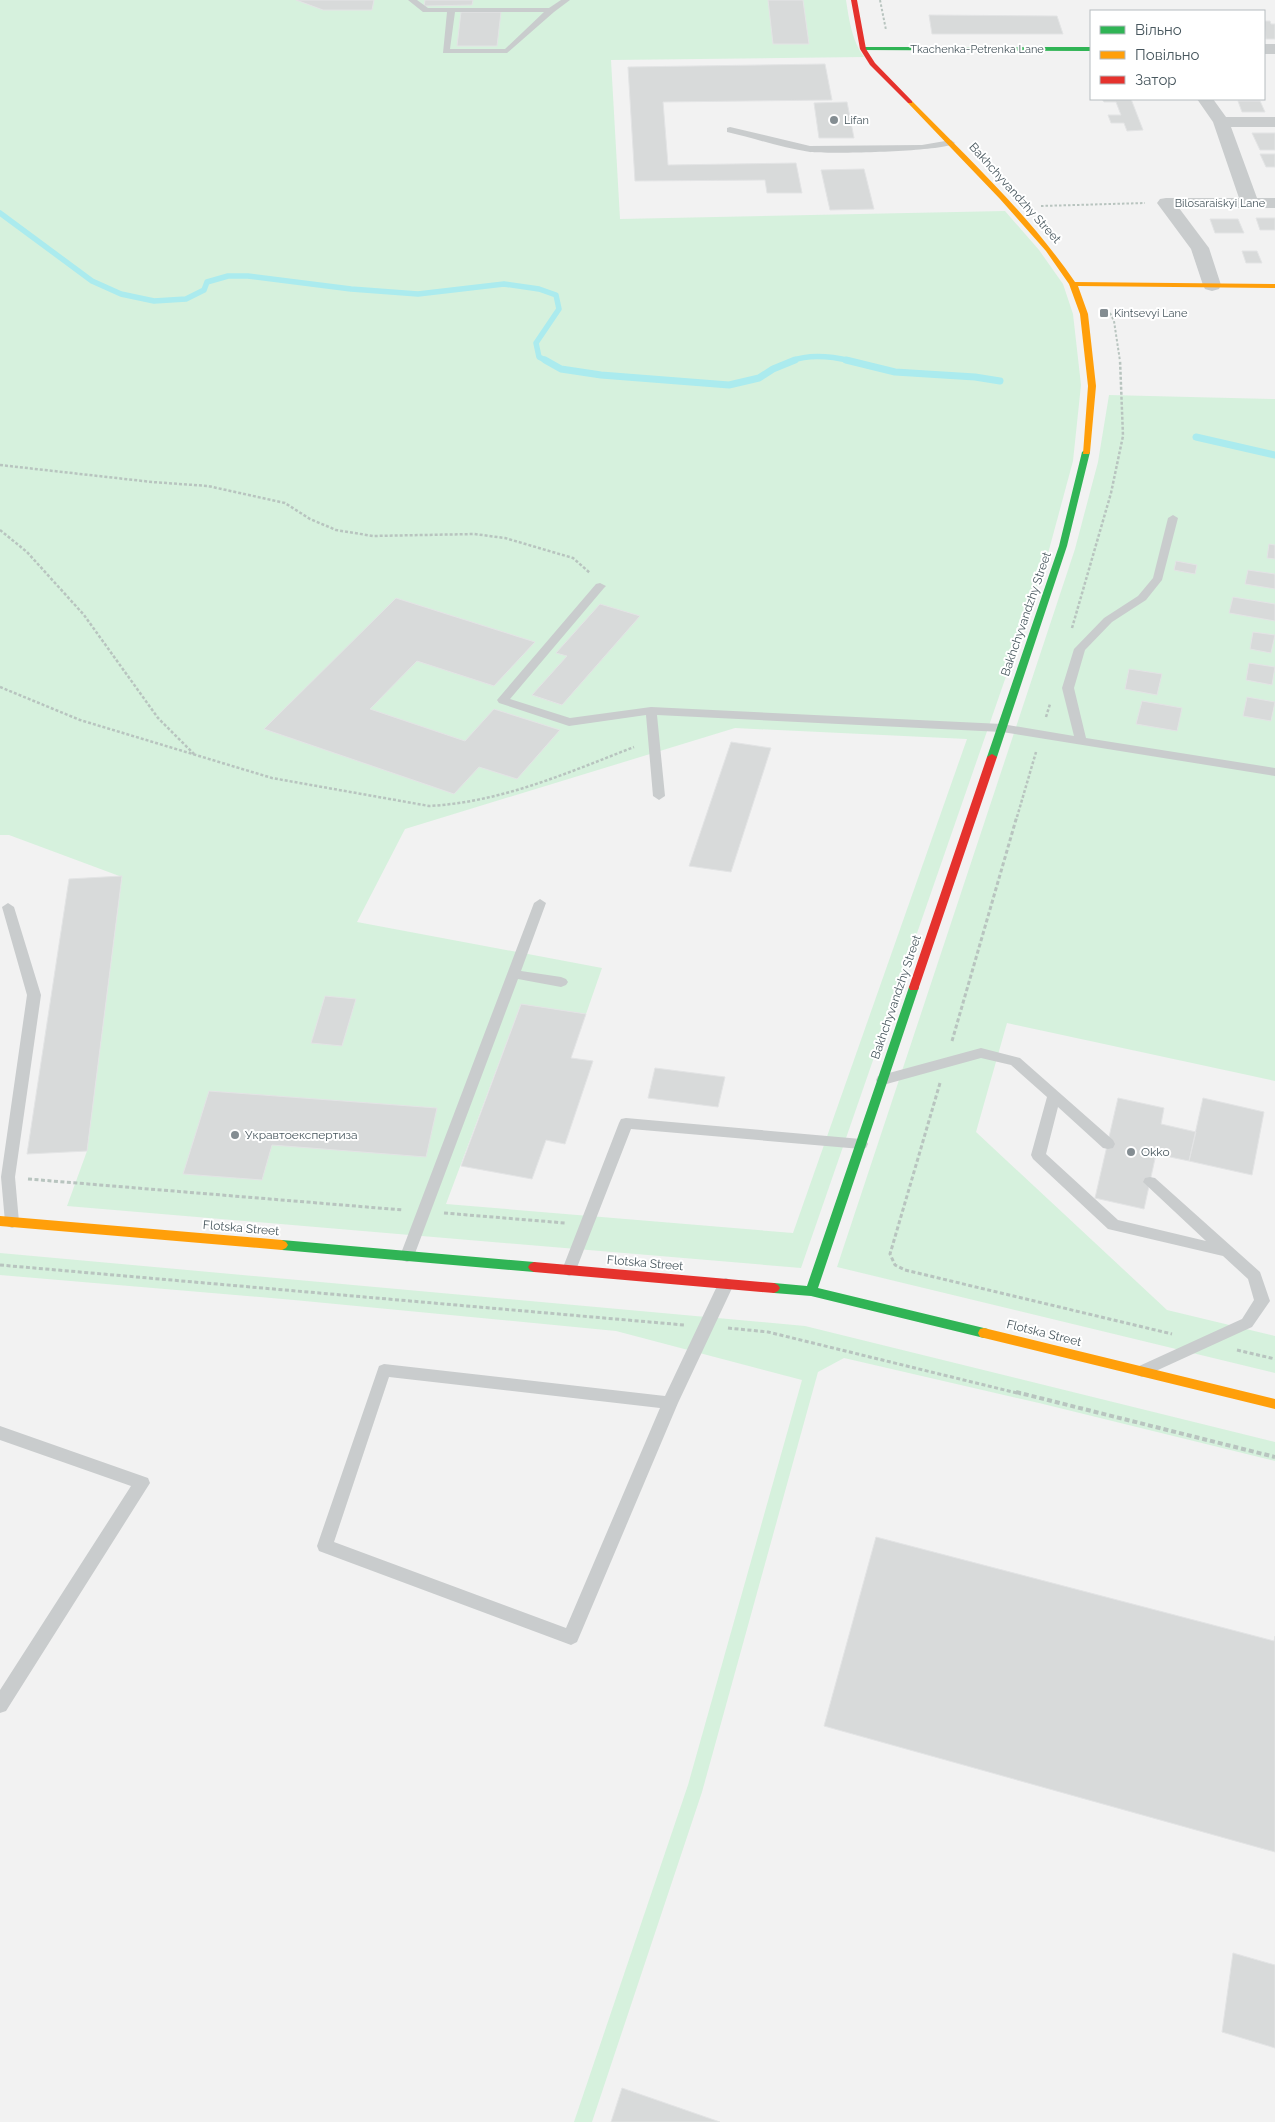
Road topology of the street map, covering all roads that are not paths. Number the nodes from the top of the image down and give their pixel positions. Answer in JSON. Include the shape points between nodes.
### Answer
{"nodes":[{"id":1,"x":412,"y":0,"type":"edge"},
{"id":2,"x":494,"y":0,"type":"edge"},
{"id":3,"x":566,"y":0,"type":"edge"},
{"id":4,"x":854,"y":0,"type":"edge"},
{"id":5,"x":451,"y":10,"type":"junction"},
{"id":6,"x":493,"y":10,"type":"junction"},
{"id":7,"x":551,"y":10,"type":"junction"},
{"id":8,"x":1090,"y":49,"type":"edge"},
{"id":9,"x":863,"y":50,"type":"junction"},
{"id":10,"x":1206,"y":100,"type":"edge"},
{"id":11,"x":1221,"y":122,"type":"junction"},
{"id":12,"x":1275,"y":122,"type":"edge"},
{"id":13,"x":730,"y":130,"type":"dead end"},
{"id":14,"x":951,"y":143,"type":"junction"},
{"id":15,"x":1250,"y":203,"type":"junction"},
{"id":16,"x":1275,"y":203,"type":"edge"},
{"id":17,"x":1074,"y":284,"type":"junction"},
{"id":18,"x":1212,"y":285,"type":"junction"},
{"id":19,"x":1275,"y":286,"type":"edge"},
{"id":20,"x":1174,"y":518,"type":"dead end"},
{"id":21,"x":600,"y":586,"type":"road end"},
{"id":22,"x":651,"y":711,"type":"junction"},
{"id":23,"x":1002,"y":728,"type":"junction"},
{"id":24,"x":654,"y":739,"type":"joint"},
{"id":25,"x":1081,"y":741,"type":"junction"},
{"id":26,"x":1275,"y":772,"type":"edge"},
{"id":27,"x":659,"y":796,"type":"dead end"},
{"id":28,"x":540,"y":903,"type":"dead end"},
{"id":29,"x":8,"y":906,"type":"dead end"},
{"id":30,"x":513,"y":974,"type":"junction"},
{"id":31,"x":561,"y":982,"type":"dead end"},
{"id":32,"x":883,"y":1080,"type":"junction"},
{"id":33,"x":1054,"y":1096,"type":"junction"},
{"id":34,"x":861,"y":1144,"type":"junction"},
{"id":35,"x":1108,"y":1144,"type":"dead end"},
{"id":36,"x":0,"y":1161,"type":"edge"},
{"id":37,"x":8,"y":1177,"type":"junction"},
{"id":38,"x":1150,"y":1182,"type":"dead end"},
{"id":39,"x":6,"y":1222,"type":"edge"},
{"id":40,"x":1226,"y":1251,"type":"junction"},
{"id":41,"x":407,"y":1256,"type":"junction"},
{"id":42,"x":569,"y":1270,"type":"junction"},
{"id":43,"x":726,"y":1284,"type":"junction"},
{"id":44,"x":812,"y":1291,"type":"junction"},
{"id":45,"x":1141,"y":1371,"type":"junction"},
{"id":46,"x":670,"y":1402,"type":"junction"},
{"id":47,"x":1275,"y":1404,"type":"edge"},
{"id":48,"x":0,"y":1432,"type":"edge"},
{"id":49,"x":0,"y":1705,"type":"edge"}],
"edges":[{"from":1,"to":5,"type":"lane","via":[[426,10]]},
{"from":2,"to":6,"type":"lane"},
{"from":3,"to":7,"type":"lane"},
{"from":4,"to":9,"type":"street","name":"Bakhchyvandzhy Street"},
{"from":5,"to":6,"type":"lane"},
{"from":5,"to":7,"type":"lane","via":[[446,51],[508,51]]},
{"from":6,"to":7,"type":"lane"},
{"from":8,"to":9,"type":"street","name":"Tkachenka-Petrenka Lane"},
{"from":9,"to":14,"type":"street","name":"Bakhchyvandzhy Street","via":[[872,64]]},
{"from":10,"to":11,"type":"street"},
{"from":11,"to":12,"type":"street"},
{"from":11,"to":15,"type":"street"},
{"from":13,"to":14,"type":"lane","via":[[810,149],[922,148]]},
{"from":14,"to":17,"type":"street","name":"Bakhchyvandzhy Street","via":[[1042,241]]},
{"from":15,"to":16,"type":"street","name":"Bilosaraiskyi Lane"},
{"from":15,"to":18,"type":"street","name":"Bilosaraiskyi Lane","via":[[1166,203],[1200,248]]},
{"from":17,"to":18,"type":"street"},
{"from":17,"to":23,"type":"street","name":"Bakhchyvandzhy Street","via":[[1084,314],[1092,386],[1085,462],[1063,546]]},
{"from":18,"to":19,"type":"street"},
{"from":20,"to":25,"type":"lane","via":[[1158,578],[1142,598],[1108,620],[1080,648],[1068,688]]},
{"from":21,"to":22,"type":"lane","via":[[503,700],[569,722]]},
{"from":22,"to":23,"type":"lane"},
{"from":22,"to":24,"type":"lane"},
{"from":23,"to":25,"type":"lane"},
{"from":23,"to":32,"type":"street","name":"Bakhchyvandzhy Street"},
{"from":24,"to":27,"type":"lane"},
{"from":25,"to":26,"type":"lane"},
{"from":28,"to":30,"type":"lane"},
{"from":29,"to":37,"type":"lane","via":[[34,995]]},
{"from":30,"to":31,"type":"lane"},
{"from":30,"to":41,"type":"lane"},
{"from":32,"to":33,"type":"lane","via":[[981,1053],[1015,1061]]},
{"from":32,"to":34,"type":"street","name":"Bakhchyvandzhy Street"},
{"from":33,"to":35,"type":"lane"},
{"from":33,"to":40,"type":"lane","via":[[1038,1155],[1113,1225]]},
{"from":34,"to":42,"type":"lane","via":[[626,1123]]},
{"from":34,"to":44,"type":"street","name":"Bakhchyvandzhy Street"},
{"from":36,"to":37,"type":"lane"},
{"from":37,"to":39,"type":"lane"},
{"from":38,"to":40,"type":"lane"},
{"from":39,"to":41,"type":"street","name":"Flotska Street"},
{"from":40,"to":45,"type":"lane","via":[[1254,1276],[1262,1301],[1247,1323]]},
{"from":41,"to":42,"type":"street","name":"Flotska Street"},
{"from":42,"to":43,"type":"street","name":"Flotska Street"},
{"from":43,"to":44,"type":"street","name":"Flotska Street"},
{"from":43,"to":46,"type":"lane"},
{"from":44,"to":45,"type":"street","name":"Flotska Street"},
{"from":45,"to":47,"type":"street","name":"Flotska Street"},
{"from":46,"to":46,"type":"lane","via":[[384,1370],[325,1546],[570,1637]]},
{"from":48,"to":49,"type":"lane","via":[[142,1482]]}]}
